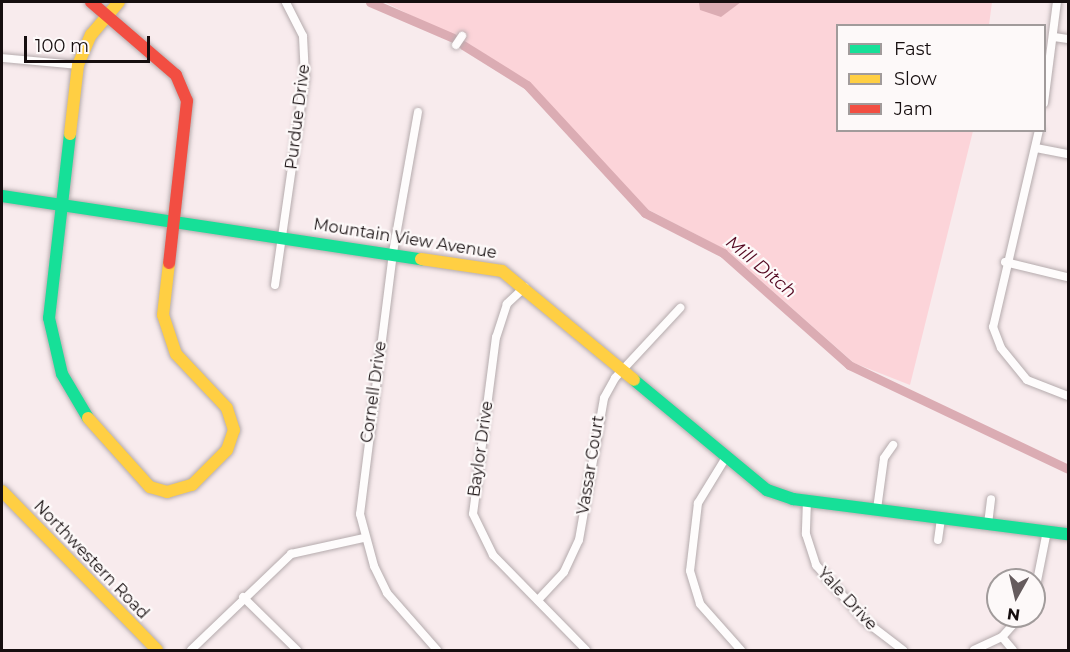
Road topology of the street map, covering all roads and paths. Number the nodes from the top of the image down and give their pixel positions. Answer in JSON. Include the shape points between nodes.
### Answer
{"nodes":[{"id":1,"x":91,"y":2,"type":"edge"},
{"id":2,"x":119,"y":2,"type":"edge"},
{"id":3,"x":286,"y":2,"type":"edge"},
{"id":4,"x":1057,"y":2,"type":"edge"},
{"id":5,"x":108,"y":14,"type":"junction"},
{"id":6,"x":462,"y":36,"type":"dead end"},
{"id":7,"x":1054,"y":37,"type":"junction"},
{"id":8,"x":1068,"y":39,"type":"edge"},
{"id":9,"x":456,"y":45,"type":"dead end"},
{"id":10,"x":2,"y":58,"type":"edge"},
{"id":11,"x":78,"y":65,"type":"junction"},
{"id":12,"x":1046,"y":90,"type":"edge"},
{"id":13,"x":418,"y":112,"type":"dead end"},
{"id":14,"x":1039,"y":132,"type":"edge"},
{"id":15,"x":1036,"y":148,"type":"junction"},
{"id":16,"x":1068,"y":154,"type":"edge"},
{"id":17,"x":2,"y":196,"type":"edge"},
{"id":18,"x":60,"y":205,"type":"junction"},
{"id":19,"x":170,"y":221,"type":"junction"},
{"id":20,"x":281,"y":237,"type":"junction"},
{"id":21,"x":393,"y":253,"type":"junction"},
{"id":22,"x":1005,"y":262,"type":"junction"},
{"id":23,"x":1067,"y":277,"type":"edge"},
{"id":24,"x":275,"y":285,"type":"dead end"},
{"id":25,"x":525,"y":287,"type":"junction"},
{"id":26,"x":680,"y":308,"type":"dead end"},
{"id":27,"x":623,"y":370,"type":"junction"},
{"id":28,"x":1068,"y":396,"type":"edge"},
{"id":29,"x":893,"y":445,"type":"dead end"},
{"id":30,"x":725,"y":459,"type":"junction"},
{"id":31,"x":2,"y":491,"type":"edge"},
{"id":32,"x":991,"y":499,"type":"dead end"},
{"id":33,"x":807,"y":500,"type":"junction"},
{"id":34,"x":877,"y":509,"type":"junction"},
{"id":35,"x":941,"y":518,"type":"junction"},
{"id":36,"x":988,"y":524,"type":"junction"},
{"id":37,"x":1047,"y":531,"type":"junction"},
{"id":38,"x":1068,"y":534,"type":"edge"},
{"id":39,"x":364,"y":538,"type":"junction"},
{"id":40,"x":938,"y":540,"type":"dead end"},
{"id":41,"x":1040,"y":568,"type":"edge"},
{"id":42,"x":243,"y":597,"type":"junction"},
{"id":43,"x":538,"y":600,"type":"junction"},
{"id":44,"x":1010,"y":628,"type":"edge"},
{"id":45,"x":1002,"y":637,"type":"junction"},
{"id":46,"x":157,"y":651,"type":"edge"},
{"id":47,"x":191,"y":651,"type":"edge"},
{"id":48,"x":297,"y":651,"type":"edge"},
{"id":49,"x":437,"y":651,"type":"edge"},
{"id":50,"x":586,"y":651,"type":"edge"},
{"id":51,"x":741,"y":651,"type":"edge"},
{"id":52,"x":903,"y":651,"type":"edge"},
{"id":53,"x":974,"y":651,"type":"edge"},
{"id":54,"x":1013,"y":651,"type":"edge"}],
"edges":[{"from":1,"to":5,"type":"street"},
{"from":2,"to":5,"type":"street"},
{"from":3,"to":20,"type":"street","name":"Purdue Drive","via":[[303,36],[306,67]]},
{"from":4,"to":7,"type":"street"},
{"from":5,"to":11,"type":"street"},
{"from":5,"to":19,"type":"street","via":[[182,86],[186,116]]},
{"from":6,"to":9,"type":"street"},
{"from":7,"to":8,"type":"street"},
{"from":7,"to":12,"type":"street"},
{"from":10,"to":11,"type":"street"},
{"from":11,"to":18,"type":"street"},
{"from":13,"to":21,"type":"street","name":"Cornell Drive"},
{"from":14,"to":15,"type":"street"},
{"from":15,"to":16,"type":"street"},
{"from":15,"to":22,"type":"street"},
{"from":17,"to":18,"type":"street","name":"Mountain View Avenue"},
{"from":18,"to":19,"type":"street","name":"Mountain View Avenue"},
{"from":18,"to":19,"type":"street","via":[[48,307],[62,374],[106,445],[150,487],[167,492],[192,485],[208,471],[227,450],[234,430],[227,408],[176,354],[168,335],[161,294]]},
{"from":19,"to":20,"type":"street","name":"Mountain View Avenue"},
{"from":20,"to":21,"type":"street","name":"Mountain View Avenue"},
{"from":20,"to":24,"type":"street","name":"Purdue Drive"},
{"from":21,"to":25,"type":"street","name":"Mountain View Avenue","via":[[495,269]]},
{"from":21,"to":39,"type":"street","name":"Cornell Drive","via":[[361,490]]},
{"from":22,"to":23,"type":"street"},
{"from":22,"to":28,"type":"street","via":[[994,309],[1001,348],[1027,380]]},
{"from":25,"to":27,"type":"street","name":"Mountain View Avenue"},
{"from":25,"to":43,"type":"street","name":"Baylor Drive","via":[[507,304],[496,337],[473,500],[487,548]]},
{"from":26,"to":27,"type":"street","name":"Vassar Court"},
{"from":27,"to":30,"type":"street","name":"Mountain View Avenue"},
{"from":27,"to":43,"type":"street","name":"Vassar Court","via":[[598,414],[573,557]]},
{"from":29,"to":34,"type":"street","via":[[884,458]]},
{"from":30,"to":33,"type":"street","name":"Mountain View Avenue","via":[[767,490]]},
{"from":30,"to":51,"type":"street","via":[[698,503],[690,571],[700,604]]},
{"from":31,"to":46,"type":"street","name":"Northwestern Road"},
{"from":32,"to":36,"type":"street"},
{"from":33,"to":34,"type":"street","name":"Mountain View Avenue"},
{"from":33,"to":52,"type":"street","name":"Yale Drive","via":[[806,534],[816,565],[865,621]]},
{"from":34,"to":35,"type":"street","name":"Mountain View Avenue"},
{"from":35,"to":36,"type":"street","name":"Mountain View Avenue"},
{"from":35,"to":40,"type":"street"},
{"from":36,"to":37,"type":"street","name":"Mountain View Avenue"},
{"from":37,"to":38,"type":"street","name":"Mountain View Avenue"},
{"from":37,"to":41,"type":"street"},
{"from":39,"to":42,"type":"street","via":[[291,554]]},
{"from":39,"to":49,"type":"street","name":"Cornell Drive","via":[[387,593]]},
{"from":42,"to":47,"type":"street"},
{"from":42,"to":48,"type":"street"},
{"from":43,"to":50,"type":"street","name":"Baylor Drive"},
{"from":44,"to":45,"type":"street"},
{"from":45,"to":53,"type":"street"},
{"from":45,"to":54,"type":"street"}]}
